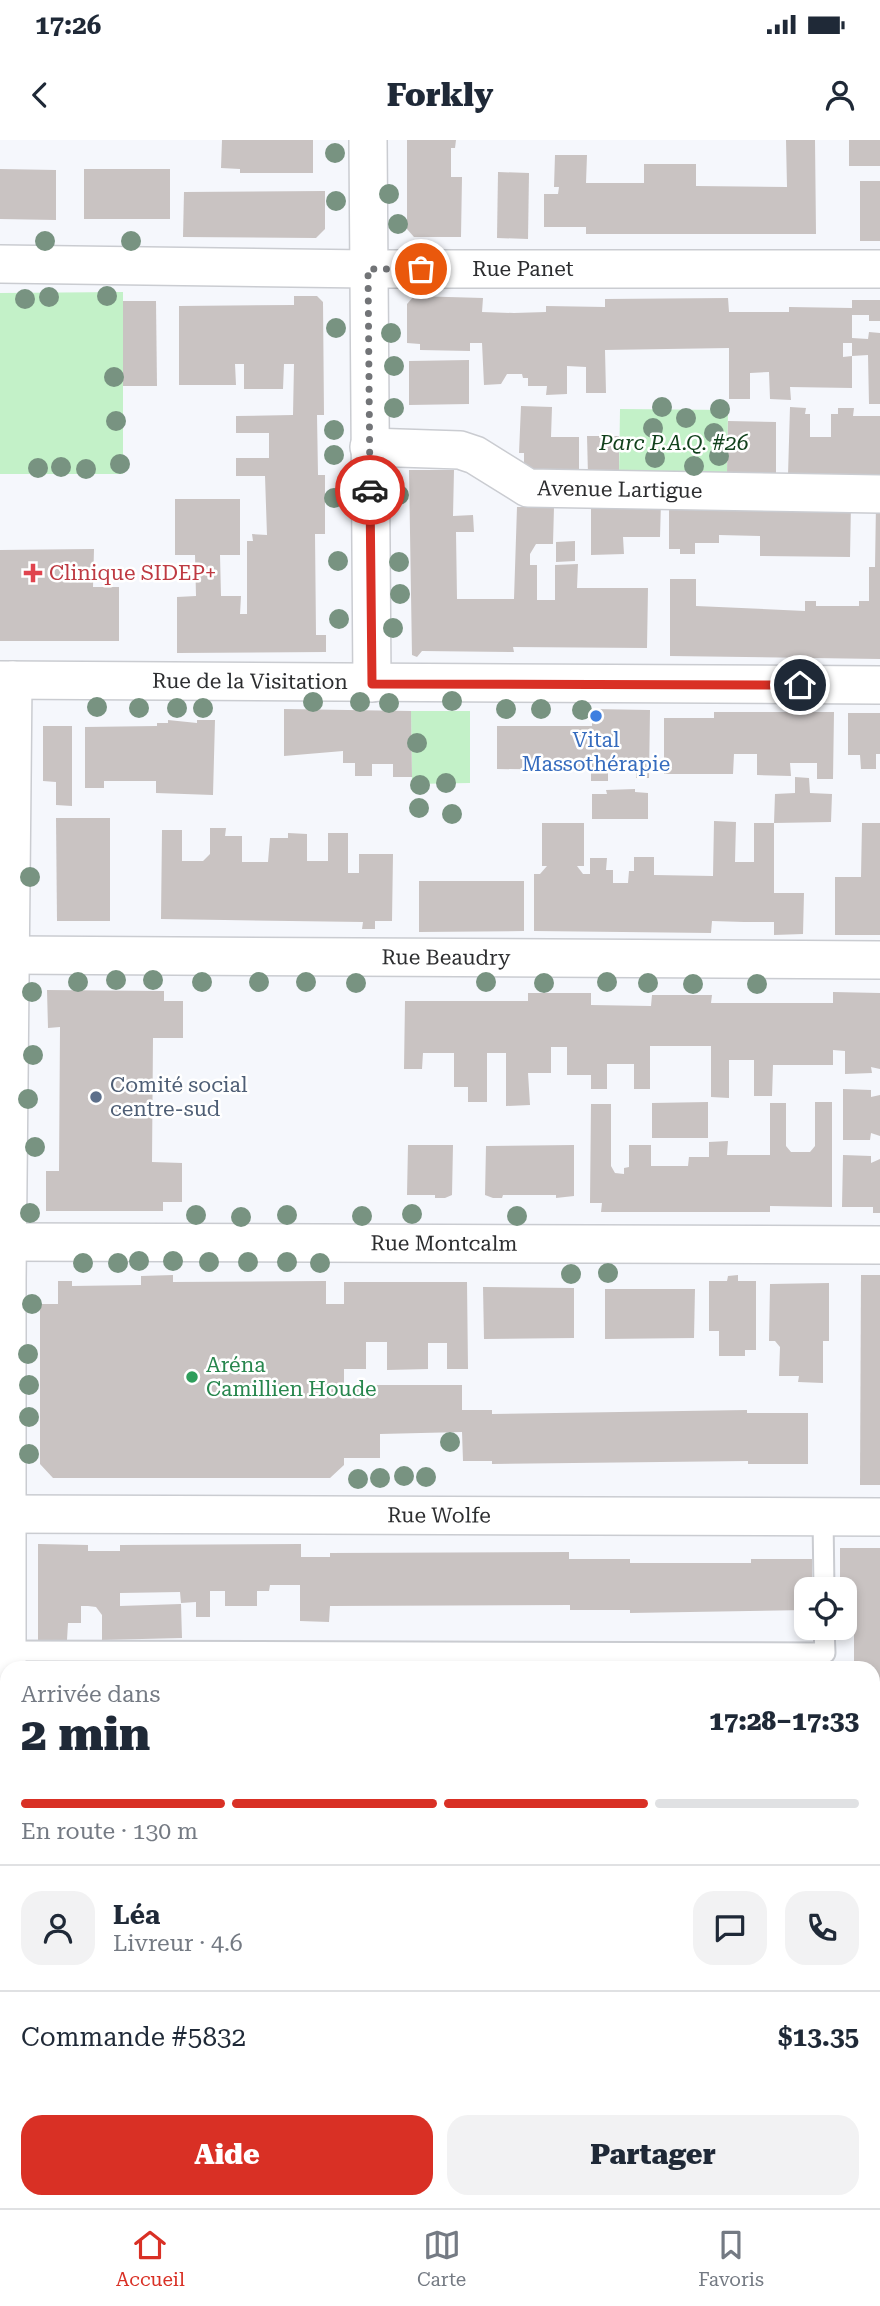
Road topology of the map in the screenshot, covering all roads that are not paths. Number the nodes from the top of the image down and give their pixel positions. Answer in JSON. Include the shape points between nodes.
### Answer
{"nodes":[{"id":1,"x":368,"y":140,"type":"edge"},
{"id":2,"x":0,"y":264,"type":"edge"},
{"id":3,"x":368,"y":269,"type":"junction"},
{"id":4,"x":880,"y":270,"type":"edge"},
{"id":5,"x":369,"y":447,"type":"junction"},
{"id":6,"x":880,"y":494,"type":"edge"},
{"id":7,"x":7,"y":680,"type":"edge"},
{"id":8,"x":372,"y":684,"type":"junction"},
{"id":9,"x":880,"y":685,"type":"edge"},
{"id":10,"x":10,"y":955,"type":"junction"},
{"id":11,"x":880,"y":960,"type":"edge"},
{"id":12,"x":5,"y":1036,"type":"edge"},
{"id":13,"x":880,"y":1245,"type":"edge"},
{"id":14,"x":5,"y":1261,"type":"edge"},
{"id":15,"x":3,"y":1514,"type":"edge"},
{"id":16,"x":823,"y":1517,"type":"junction"},
{"id":17,"x":880,"y":1517,"type":"edge"},
{"id":18,"x":824,"y":1577,"type":"edge"},
{"id":19,"x":824,"y":1640,"type":"edge"},
{"id":20,"x":3,"y":1651,"type":"edge"}],
"edges":[{"from":1,"to":3,"type":"street"},
{"from":2,"to":3,"type":"street","name":"Rue Panet"},
{"from":3,"to":4,"type":"street","name":"Rue Panet"},
{"from":3,"to":5,"type":"street"},
{"from":5,"to":6,"type":"street","name":"Avenue Lartigue","via":[[460,450],[528,488]]},
{"from":5,"to":8,"type":"street"},
{"from":7,"to":8,"type":"street","name":"Rue de la Visitation"},
{"from":7,"to":10,"type":"street"},
{"from":8,"to":9,"type":"street","name":"Rue de la Visitation"},
{"from":10,"to":11,"type":"street","name":"Rue Beaudry"},
{"from":10,"to":12,"type":"street"},
{"from":12,"to":14,"type":"street"},
{"from":13,"to":14,"type":"street","name":"Rue Montcalm"},
{"from":14,"to":15,"type":"street"},
{"from":15,"to":16,"type":"street","name":"Rue Wolfe"},
{"from":15,"to":20,"type":"street"},
{"from":16,"to":17,"type":"street","name":"Rue Wolfe"},
{"from":16,"to":18,"type":"lane"},
{"from":19,"to":20,"type":"lane","via":[[825,1653]]}]}
